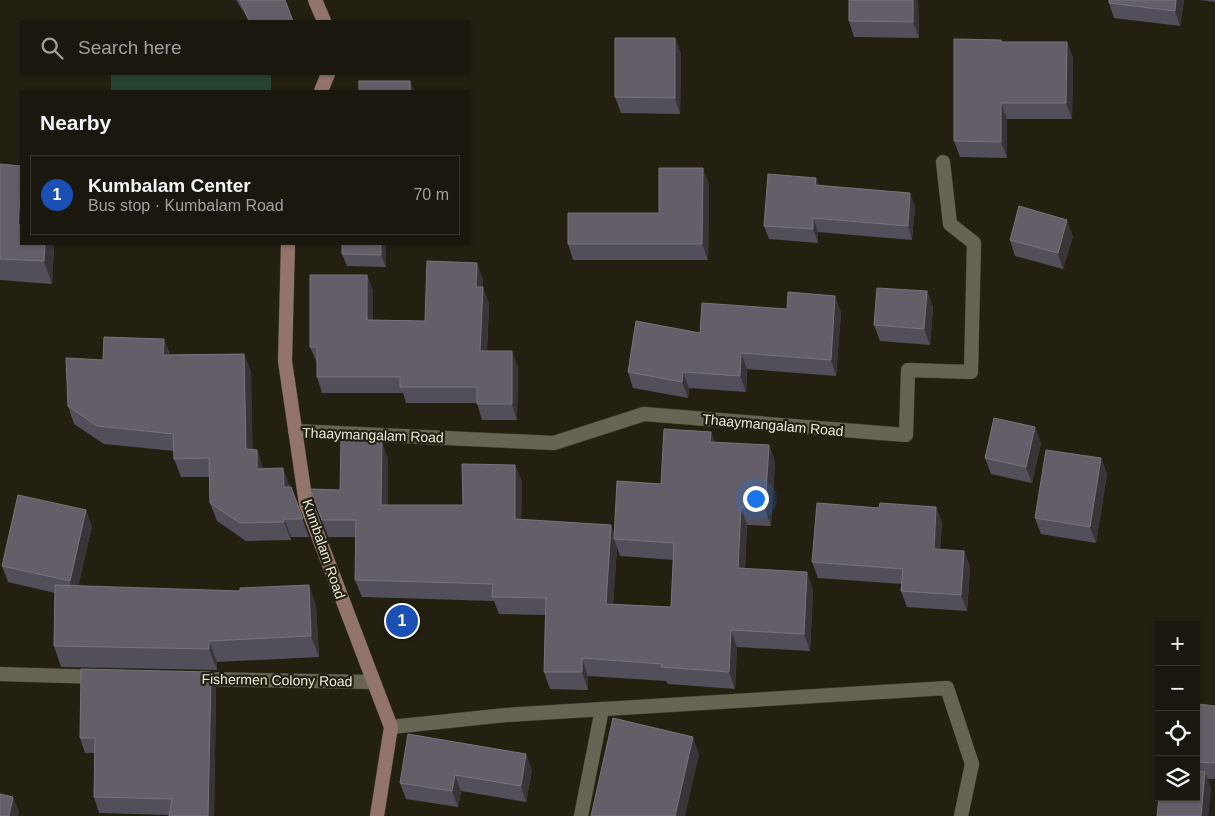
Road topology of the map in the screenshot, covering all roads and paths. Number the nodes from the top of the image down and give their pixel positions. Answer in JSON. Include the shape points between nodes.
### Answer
{"nodes":[{"id":1,"x":314,"y":0,"type":"edge"},
{"id":2,"x":324,"y":20,"type":"edge"},
{"id":3,"x":328,"y":75,"type":"edge"},
{"id":4,"x":322,"y":90,"type":"edge"},
{"id":5,"x":943,"y":162,"type":"dead end"},
{"id":6,"x":288,"y":245,"type":"edge"},
{"id":7,"x":295,"y":431,"type":"junction"},
{"id":8,"x":0,"y":674,"type":"edge"},
{"id":9,"x":110,"y":677,"type":"edge"},
{"id":10,"x":178,"y":678,"type":"edge"},
{"id":11,"x":373,"y":682,"type":"junction"},
{"id":12,"x":602,"y":709,"type":"junction"},
{"id":13,"x":391,"y":727,"type":"junction"},
{"id":14,"x":377,"y":816,"type":"edge"},
{"id":15,"x":581,"y":816,"type":"edge"},
{"id":16,"x":961,"y":816,"type":"edge"}],
"edges":[{"from":1,"to":2,"type":"main road"},
{"from":3,"to":4,"type":"main road"},
{"from":5,"to":7,"type":"street","name":"Thaaymangalam Road","via":[[950,224],[974,243],[971,372],[908,370],[906,435],[644,414],[554,443]]},
{"from":6,"to":7,"type":"main road","name":"Kumbalam Road","via":[[285,361]]},
{"from":7,"to":11,"type":"main road","name":"Kumbalam Road","via":[[306,504]]},
{"from":8,"to":9,"type":"street"},
{"from":10,"to":11,"type":"street","name":"Fishermen Colony Road"},
{"from":11,"to":13,"type":"main road","name":"Kumbalam Road"},
{"from":12,"to":13,"type":"street"},
{"from":12,"to":15,"type":"street"},
{"from":12,"to":16,"type":"street","via":[[947,688],[972,764]]},
{"from":13,"to":14,"type":"main road"}]}
